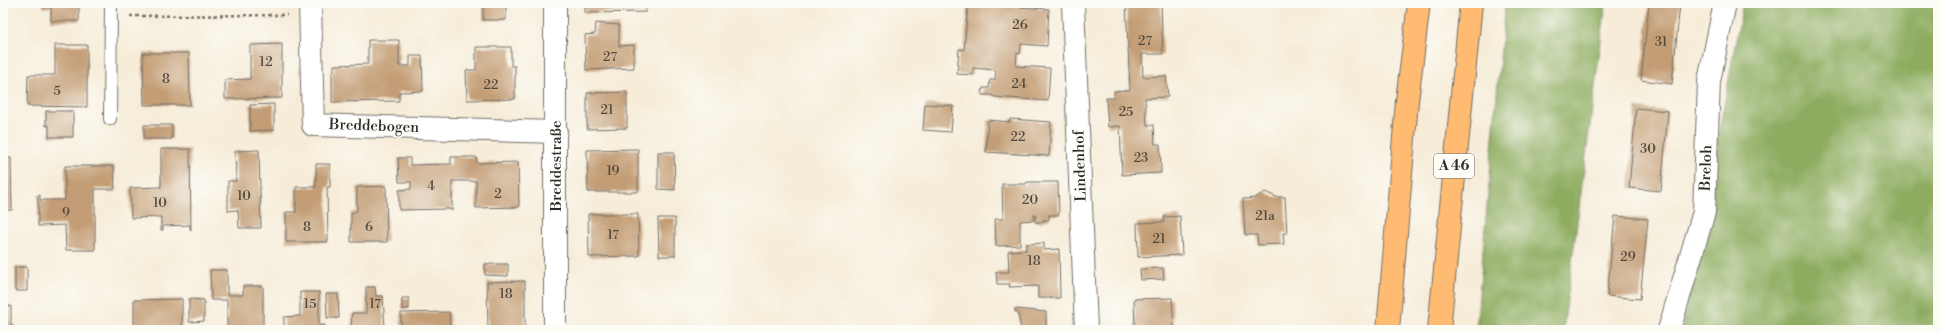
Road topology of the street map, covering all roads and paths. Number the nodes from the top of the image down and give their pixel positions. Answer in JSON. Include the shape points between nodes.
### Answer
{"nodes":[{"id":1,"x":111,"y":3,"type":"edge"},
{"id":2,"x":555,"y":3,"type":"edge"},
{"id":3,"x":1073,"y":3,"type":"edge"},
{"id":4,"x":1419,"y":3,"type":"edge"},
{"id":5,"x":1471,"y":3,"type":"edge"},
{"id":6,"x":1726,"y":3,"type":"edge"},
{"id":7,"x":310,"y":9,"type":"edge"},
{"id":8,"x":111,"y":16,"type":"junction"},
{"id":9,"x":110,"y":119,"type":"dead end"},
{"id":10,"x":556,"y":132,"type":"junction"},
{"id":11,"x":555,"y":330,"type":"edge"},
{"id":12,"x":1086,"y":330,"type":"edge"},
{"id":13,"x":1388,"y":330,"type":"edge"},
{"id":14,"x":1439,"y":330,"type":"edge"},
{"id":15,"x":1669,"y":330,"type":"edge"}],
"edges":[{"from":1,"to":8,"type":"lane"},
{"from":2,"to":10,"type":"street","name":"Breddestraße"},
{"from":3,"to":12,"type":"street","name":"Lindenhof"},
{"from":4,"to":13,"type":"highway","via":[[1407,101]]},
{"from":5,"to":14,"type":"highway","number":"A 46"},
{"from":6,"to":15,"type":"street","name":"Breloh","via":[[1709,81],[1704,212]]},
{"from":7,"to":8,"type":"path"},
{"from":7,"to":10,"type":"street","name":"Breddebogen","via":[[312,125]]},
{"from":8,"to":9,"type":"lane"},
{"from":10,"to":11,"type":"street","name":"Breddestraße"}]}
